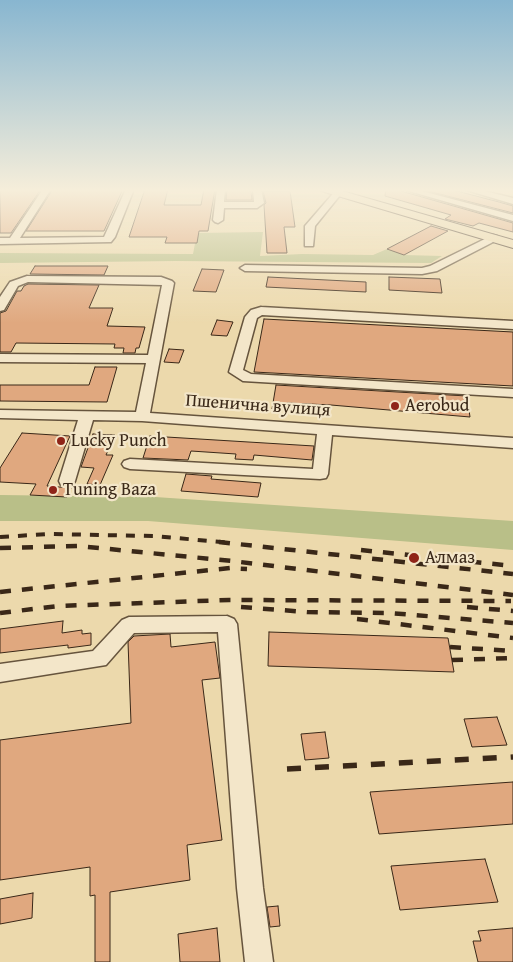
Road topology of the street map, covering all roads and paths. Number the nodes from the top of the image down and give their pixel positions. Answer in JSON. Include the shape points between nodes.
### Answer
{"nodes":[{"id":1,"x":17,"y":234,"type":"edge"},
{"id":2,"x":111,"y":234,"type":"edge"},
{"id":3,"x":310,"y":234,"type":"edge"},
{"id":4,"x":480,"y":234,"type":"edge"},
{"id":5,"x":493,"y":238,"type":"junction"},
{"id":6,"x":0,"y":241,"type":"edge"},
{"id":7,"x":12,"y":241,"type":"junction"},
{"id":8,"x":309,"y":244,"type":"dead end"},
{"id":9,"x":513,"y":244,"type":"edge"},
{"id":10,"x":245,"y":268,"type":"dead end"},
{"id":11,"x":0,"y":307,"type":"edge"},
{"id":12,"x":513,"y":325,"type":"edge"},
{"id":13,"x":0,"y":358,"type":"edge"},
{"id":14,"x":152,"y":359,"type":"junction"},
{"id":15,"x":513,"y":393,"type":"edge"},
{"id":16,"x":0,"y":414,"type":"edge"},
{"id":17,"x":87,"y":416,"type":"junction"},
{"id":18,"x":142,"y":416,"type":"junction"},
{"id":19,"x":325,"y":430,"type":"junction"},
{"id":20,"x":513,"y":443,"type":"edge"},
{"id":21,"x":130,"y":464,"type":"dead end"},
{"id":22,"x":67,"y":481,"type":"dead end"},
{"id":23,"x":0,"y":673,"type":"edge"},
{"id":24,"x":259,"y":962,"type":"edge"}],
"edges":[{"from":1,"to":7,"type":"street"},
{"from":2,"to":7,"type":"street","via":[[107,240]]},
{"from":3,"to":8,"type":"street"},
{"from":4,"to":5,"type":"main road"},
{"from":5,"to":9,"type":"main road"},
{"from":5,"to":10,"type":"street","via":[[433,269]]},
{"from":6,"to":7,"type":"street"},
{"from":11,"to":14,"type":"lane","via":[[14,284],[27,279],[161,280],[168,283]]},
{"from":12,"to":15,"type":"street","via":[[255,313],[251,317],[236,372],[248,378]]},
{"from":13,"to":14,"type":"lane"},
{"from":14,"to":18,"type":"lane"},
{"from":16,"to":17,"type":"street","name":"Пшенична вулиця"},
{"from":17,"to":18,"type":"street","name":"Пшенична вулиця"},
{"from":17,"to":22,"type":"street"},
{"from":18,"to":19,"type":"street","name":"Пшенична вулиця"},
{"from":19,"to":20,"type":"street","name":"Пшенична вулиця"},
{"from":19,"to":21,"type":"street","via":[[320,474]]},
{"from":23,"to":24,"type":"street","via":[[99,659],[129,625],[227,624]]}]}
